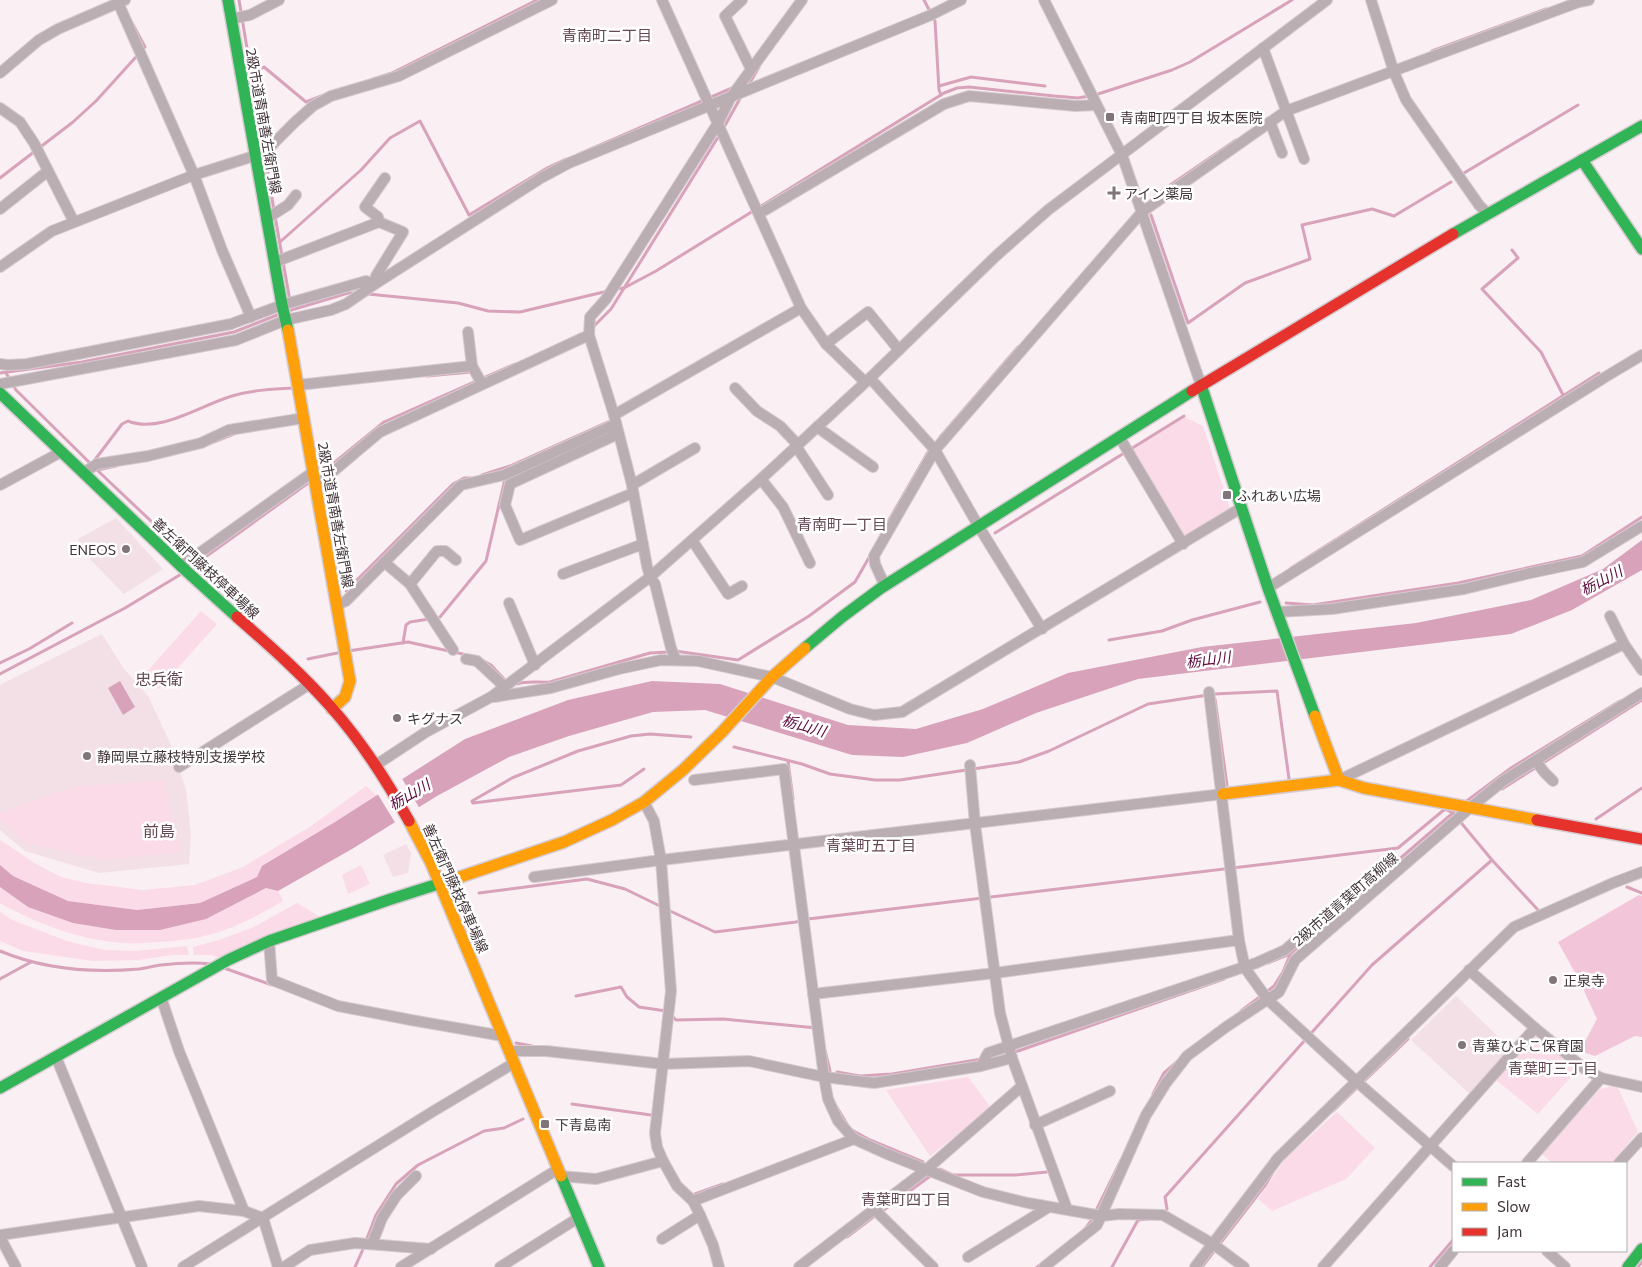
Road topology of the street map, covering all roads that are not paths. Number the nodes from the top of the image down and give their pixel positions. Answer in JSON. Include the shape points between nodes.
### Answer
{"nodes":[{"id":1,"x":228,"y":0,"type":"edge"},
{"id":2,"x":279,"y":0,"type":"edge"},
{"id":3,"x":552,"y":0,"type":"edge"},
{"id":4,"x":662,"y":0,"type":"edge"},
{"id":5,"x":742,"y":0,"type":"edge"},
{"id":6,"x":802,"y":0,"type":"edge"},
{"id":7,"x":962,"y":0,"type":"edge"},
{"id":8,"x":1044,"y":0,"type":"edge"},
{"id":9,"x":1327,"y":0,"type":"edge"},
{"id":10,"x":1371,"y":0,"type":"edge"},
{"id":11,"x":1589,"y":0,"type":"edge"},
{"id":12,"x":120,"y":1,"type":"edge"},
{"id":13,"x":231,"y":19,"type":"junction"},
{"id":14,"x":1263,"y":48,"type":"junction"},
{"id":15,"x":1392,"y":67,"type":"junction"},
{"id":16,"x":751,"y":69,"type":"junction"},
{"id":17,"x":0,"y":73,"type":"edge"},
{"id":18,"x":731,"y":97,"type":"junction"},
{"id":19,"x":710,"y":105,"type":"junction"},
{"id":20,"x":1096,"y":105,"type":"junction"},
{"id":21,"x":1285,"y":107,"type":"junction"},
{"id":22,"x":0,"y":108,"type":"edge"},
{"id":23,"x":1270,"y":122,"type":"junction"},
{"id":24,"x":718,"y":123,"type":"junction"},
{"id":25,"x":1642,"y":126,"type":"edge"},
{"id":26,"x":1282,"y":153,"type":"dead end"},
{"id":27,"x":1122,"y":155,"type":"junction"},
{"id":28,"x":254,"y":156,"type":"junction"},
{"id":29,"x":1304,"y":159,"type":"dead end"},
{"id":30,"x":1582,"y":160,"type":"junction"},
{"id":31,"x":48,"y":171,"type":"junction"},
{"id":32,"x":194,"y":175,"type":"junction"},
{"id":33,"x":385,"y":178,"type":"dead end"},
{"id":34,"x":296,"y":195,"type":"dead end"},
{"id":35,"x":0,"y":209,"type":"edge"},
{"id":36,"x":1142,"y":212,"type":"junction"},
{"id":37,"x":1488,"y":213,"type":"junction"},
{"id":38,"x":760,"y":214,"type":"junction"},
{"id":39,"x":266,"y":219,"type":"junction"},
{"id":40,"x":74,"y":222,"type":"junction"},
{"id":41,"x":379,"y":222,"type":"junction"},
{"id":42,"x":1642,"y":249,"type":"edge"},
{"id":43,"x":275,"y":262,"type":"junction"},
{"id":44,"x":0,"y":267,"type":"edge"},
{"id":45,"x":375,"y":284,"type":"junction"},
{"id":46,"x":282,"y":305,"type":"junction"},
{"id":47,"x":801,"y":308,"type":"junction"},
{"id":48,"x":250,"y":317,"type":"junction"},
{"id":49,"x":286,"y":320,"type":"junction"},
{"id":50,"x":468,"y":332,"type":"dead end"},
{"id":51,"x":589,"y":335,"type":"junction"},
{"id":52,"x":826,"y":344,"type":"junction"},
{"id":53,"x":899,"y":350,"type":"junction"},
{"id":54,"x":1642,"y":355,"type":"edge"},
{"id":55,"x":0,"y":364,"type":"edge"},
{"id":56,"x":472,"y":366,"type":"junction"},
{"id":57,"x":868,"y":380,"type":"junction"},
{"id":58,"x":0,"y":384,"type":"edge"},
{"id":59,"x":482,"y":384,"type":"junction"},
{"id":60,"x":298,"y":385,"type":"junction"},
{"id":61,"x":1201,"y":385,"type":"junction"},
{"id":62,"x":735,"y":388,"type":"dead end"},
{"id":63,"x":0,"y":393,"type":"edge"},
{"id":64,"x":304,"y":418,"type":"junction"},
{"id":65,"x":616,"y":425,"type":"junction"},
{"id":66,"x":817,"y":427,"type":"junction"},
{"id":67,"x":1120,"y":438,"type":"junction"},
{"id":68,"x":797,"y":446,"type":"junction"},
{"id":69,"x":694,"y":448,"type":"dead end"},
{"id":70,"x":934,"y":450,"type":"junction"},
{"id":71,"x":61,"y":452,"type":"junction"},
{"id":72,"x":873,"y":467,"type":"dead end"},
{"id":73,"x":313,"y":472,"type":"junction"},
{"id":74,"x":83,"y":473,"type":"junction"},
{"id":75,"x":761,"y":479,"type":"junction"},
{"id":76,"x":0,"y":485,"type":"edge"},
{"id":77,"x":316,"y":486,"type":"junction"},
{"id":78,"x":633,"y":489,"type":"junction"},
{"id":79,"x":828,"y":495,"type":"dead end"},
{"id":80,"x":1241,"y":508,"type":"junction"},
{"id":81,"x":1642,"y":526,"type":"edge"},
{"id":82,"x":980,"y":527,"type":"junction"},
{"id":83,"x":692,"y":540,"type":"junction"},
{"id":84,"x":643,"y":544,"type":"junction"},
{"id":85,"x":1182,"y":544,"type":"junction"},
{"id":86,"x":456,"y":560,"type":"dead end"},
{"id":87,"x":384,"y":562,"type":"junction"},
{"id":88,"x":810,"y":564,"type":"dead end"},
{"id":89,"x":181,"y":566,"type":"junction"},
{"id":90,"x":563,"y":574,"type":"dead end"},
{"id":91,"x":650,"y":577,"type":"junction"},
{"id":92,"x":410,"y":584,"type":"junction"},
{"id":93,"x":742,"y":586,"type":"dead end"},
{"id":94,"x":885,"y":586,"type":"junction"},
{"id":95,"x":1268,"y":588,"type":"junction"},
{"id":96,"x":509,"y":603,"type":"dead end"},
{"id":97,"x":337,"y":605,"type":"junction"},
{"id":98,"x":1278,"y":616,"type":"junction"},
{"id":99,"x":1610,"y":616,"type":"dead end"},
{"id":100,"x":1042,"y":628,"type":"junction"},
{"id":101,"x":1624,"y":644,"type":"junction"},
{"id":102,"x":453,"y":650,"type":"dead end"},
{"id":103,"x":466,"y":659,"type":"dead end"},
{"id":104,"x":676,"y":660,"type":"junction"},
{"id":105,"x":535,"y":665,"type":"junction"},
{"id":106,"x":1642,"y":670,"type":"edge"},
{"id":107,"x":772,"y":677,"type":"junction"},
{"id":108,"x":310,"y":684,"type":"junction"},
{"id":109,"x":505,"y":687,"type":"junction"},
{"id":110,"x":1210,"y":692,"type":"dead end"},
{"id":111,"x":1642,"y":693,"type":"edge"},
{"id":112,"x":491,"y":697,"type":"junction"},
{"id":113,"x":332,"y":708,"type":"junction"},
{"id":114,"x":1536,"y":761,"type":"junction"},
{"id":115,"x":376,"y":764,"type":"junction"},
{"id":116,"x":970,"y":765,"type":"dead end"},
{"id":117,"x":179,"y":767,"type":"dead end"},
{"id":118,"x":694,"y":780,"type":"dead end"},
{"id":119,"x":1339,"y":780,"type":"junction"},
{"id":120,"x":1554,"y":781,"type":"dead end"},
{"id":121,"x":1223,"y":794,"type":"junction"},
{"id":122,"x":644,"y":802,"type":"junction"},
{"id":123,"x":1471,"y":807,"type":"junction"},
{"id":124,"x":975,"y":824,"type":"junction"},
{"id":125,"x":1642,"y":839,"type":"edge"},
{"id":126,"x":794,"y":845,"type":"junction"},
{"id":127,"x":661,"y":860,"type":"junction"},
{"id":128,"x":1642,"y":872,"type":"edge"},
{"id":129,"x":534,"y":877,"type":"dead end"},
{"id":130,"x":439,"y":884,"type":"junction"},
{"id":131,"x":1346,"y":916,"type":"junction"},
{"id":132,"x":1239,"y":940,"type":"junction"},
{"id":133,"x":269,"y":941,"type":"junction"},
{"id":134,"x":1469,"y":970,"type":"junction"},
{"id":135,"x":1247,"y":971,"type":"junction"},
{"id":136,"x":995,"y":973,"type":"junction"},
{"id":137,"x":813,"y":994,"type":"junction"},
{"id":138,"x":1264,"y":996,"type":"junction"},
{"id":139,"x":162,"y":997,"type":"junction"},
{"id":140,"x":1535,"y":1028,"type":"junction"},
{"id":141,"x":503,"y":1036,"type":"junction"},
{"id":142,"x":1009,"y":1047,"type":"junction"},
{"id":143,"x":510,"y":1051,"type":"junction"},
{"id":144,"x":56,"y":1057,"type":"junction"},
{"id":145,"x":1012,"y":1058,"type":"junction"},
{"id":146,"x":514,"y":1062,"type":"junction"},
{"id":147,"x":663,"y":1064,"type":"junction"},
{"id":148,"x":981,"y":1066,"type":"junction"},
{"id":149,"x":824,"y":1077,"type":"junction"},
{"id":150,"x":1601,"y":1078,"type":"junction"},
{"id":151,"x":1356,"y":1081,"type":"junction"},
{"id":152,"x":1022,"y":1086,"type":"junction"},
{"id":153,"x":1642,"y":1087,"type":"edge"},
{"id":154,"x":0,"y":1088,"type":"edge"},
{"id":155,"x":1110,"y":1091,"type":"dead end"},
{"id":156,"x":1035,"y":1124,"type":"junction"},
{"id":157,"x":1642,"y":1138,"type":"edge"},
{"id":158,"x":854,"y":1139,"type":"junction"},
{"id":159,"x":1430,"y":1146,"type":"junction"},
{"id":160,"x":663,"y":1161,"type":"junction"},
{"id":161,"x":1528,"y":1162,"type":"edge"},
{"id":162,"x":1620,"y":1162,"type":"edge"},
{"id":163,"x":1452,"y":1165,"type":"edge"},
{"id":164,"x":927,"y":1169,"type":"junction"},
{"id":165,"x":559,"y":1173,"type":"junction"},
{"id":166,"x":416,"y":1176,"type":"dead end"},
{"id":167,"x":693,"y":1201,"type":"junction"},
{"id":168,"x":1049,"y":1207,"type":"junction"},
{"id":169,"x":874,"y":1209,"type":"junction"},
{"id":170,"x":1067,"y":1209,"type":"junction"},
{"id":171,"x":244,"y":1211,"type":"junction"},
{"id":172,"x":700,"y":1215,"type":"junction"},
{"id":173,"x":1097,"y":1215,"type":"junction"},
{"id":174,"x":121,"y":1218,"type":"junction"},
{"id":175,"x":263,"y":1218,"type":"junction"},
{"id":176,"x":578,"y":1218,"type":"junction"},
{"id":177,"x":0,"y":1236,"type":"edge"},
{"id":178,"x":662,"y":1239,"type":"dead end"},
{"id":179,"x":368,"y":1244,"type":"junction"},
{"id":180,"x":1213,"y":1244,"type":"junction"},
{"id":181,"x":431,"y":1248,"type":"junction"},
{"id":182,"x":1642,"y":1249,"type":"edge"},
{"id":183,"x":1452,"y":1252,"type":"edge"},
{"id":184,"x":1548,"y":1252,"type":"edge"},
{"id":185,"x":968,"y":1257,"type":"dead end"},
{"id":186,"x":414,"y":1264,"type":"edge"},
{"id":187,"x":16,"y":1267,"type":"edge"},
{"id":188,"x":142,"y":1267,"type":"edge"},
{"id":189,"x":183,"y":1267,"type":"edge"},
{"id":190,"x":278,"y":1267,"type":"edge"},
{"id":191,"x":284,"y":1267,"type":"edge"},
{"id":192,"x":401,"y":1267,"type":"edge"},
{"id":193,"x":500,"y":1267,"type":"edge"},
{"id":194,"x":599,"y":1267,"type":"edge"},
{"id":195,"x":719,"y":1267,"type":"edge"},
{"id":196,"x":799,"y":1267,"type":"edge"},
{"id":197,"x":933,"y":1267,"type":"edge"},
{"id":198,"x":1044,"y":1267,"type":"edge"},
{"id":199,"x":1195,"y":1267,"type":"edge"},
{"id":200,"x":1244,"y":1267,"type":"edge"},
{"id":201,"x":1323,"y":1267,"type":"edge"},
{"id":202,"x":1440,"y":1267,"type":"edge"},
{"id":203,"x":1565,"y":1267,"type":"edge"},
{"id":204,"x":1628,"y":1267,"type":"edge"}],
"edges":[{"from":1,"to":13,"type":"street","name":"2級市道青南善左衛門線"},
{"from":2,"to":13,"type":"street","via":[[250,15]]},
{"from":3,"to":28,"type":"street","via":[[399,76],[331,96],[313,106],[268,149]]},
{"from":4,"to":19,"type":"street"},
{"from":5,"to":16,"type":"street","via":[[725,16]]},
{"from":6,"to":16,"type":"street"},
{"from":7,"to":18,"type":"street"},
{"from":8,"to":20,"type":"street"},
{"from":9,"to":14,"type":"street"},
{"from":10,"to":15,"type":"street"},
{"from":11,"to":15,"type":"street"},
{"from":12,"to":17,"type":"street","via":[[39,40]]},
{"from":12,"to":32,"type":"street"},
{"from":13,"to":28,"type":"street","name":"2級市道青南善左衛門線"},
{"from":14,"to":21,"type":"street"},
{"from":14,"to":27,"type":"street"},
{"from":15,"to":21,"type":"street"},
{"from":15,"to":37,"type":"street","via":[[1406,100],[1478,205]]},
{"from":16,"to":18,"type":"street"},
{"from":18,"to":19,"type":"street"},
{"from":18,"to":24,"type":"street"},
{"from":19,"to":24,"type":"street"},
{"from":19,"to":45,"type":"street","via":[[541,178]]},
{"from":20,"to":27,"type":"street"},
{"from":20,"to":38,"type":"street","via":[[969,96],[944,104]]},
{"from":21,"to":23,"type":"street"},
{"from":21,"to":29,"type":"street"},
{"from":22,"to":31,"type":"street","via":[[20,122]]},
{"from":23,"to":26,"type":"street"},
{"from":23,"to":36,"type":"street"},
{"from":24,"to":38,"type":"street"},
{"from":24,"to":51,"type":"street","via":[[606,299],[590,318]]},
{"from":25,"to":30,"type":"street"},
{"from":27,"to":36,"type":"street"},
{"from":27,"to":53,"type":"street","via":[[1048,210]]},
{"from":28,"to":32,"type":"street"},
{"from":28,"to":39,"type":"street","name":"2級市道青南善左衛門線"},
{"from":30,"to":37,"type":"street"},
{"from":30,"to":42,"type":"street"},
{"from":31,"to":35,"type":"street"},
{"from":31,"to":40,"type":"street"},
{"from":32,"to":40,"type":"street"},
{"from":32,"to":48,"type":"street"},
{"from":33,"to":41,"type":"street","via":[[365,207],[378,217]]},
{"from":34,"to":39,"type":"street","via":[[288,205]]},
{"from":36,"to":61,"type":"street"},
{"from":36,"to":70,"type":"street"},
{"from":37,"to":61,"type":"street"},
{"from":38,"to":47,"type":"street"},
{"from":39,"to":43,"type":"street","name":"2級市道青南善左衛門線"},
{"from":40,"to":44,"type":"street","via":[[52,232]]},
{"from":41,"to":43,"type":"street"},
{"from":41,"to":45,"type":"street","via":[[403,232],[376,276]]},
{"from":43,"to":46,"type":"street","name":"2級市道青南善左衛門線"},
{"from":45,"to":46,"type":"street","via":[[366,281]]},
{"from":45,"to":49,"type":"street","via":[[346,304]]},
{"from":46,"to":48,"type":"street"},
{"from":46,"to":49,"type":"street","name":"2級市道青南善左衛門線"},
{"from":47,"to":52,"type":"street"},
{"from":47,"to":65,"type":"street"},
{"from":48,"to":55,"type":"street","via":[[231,324],[27,364]]},
{"from":49,"to":58,"type":"street","via":[[236,340]]},
{"from":49,"to":60,"type":"street","name":"2級市道青南善左衛門線"},
{"from":50,"to":56,"type":"street"},
{"from":51,"to":59,"type":"street"},
{"from":51,"to":65,"type":"street"},
{"from":52,"to":53,"type":"street","via":[[868,312]]},
{"from":52,"to":57,"type":"street"},
{"from":53,"to":57,"type":"street"},
{"from":54,"to":95,"type":"street"},
{"from":56,"to":59,"type":"street"},
{"from":56,"to":60,"type":"street"},
{"from":57,"to":66,"type":"street"},
{"from":57,"to":70,"type":"street"},
{"from":59,"to":77,"type":"street","via":[[380,432]]},
{"from":60,"to":64,"type":"street","name":"2級市道青南善左衛門線"},
{"from":61,"to":67,"type":"street"},
{"from":61,"to":80,"type":"street"},
{"from":62,"to":68,"type":"street","via":[[757,411],[780,426]]},
{"from":63,"to":71,"type":"street","name":"善左衛門藤枝停車場線"},
{"from":64,"to":73,"type":"street","name":"2級市道青南善左衛門線"},
{"from":64,"to":74,"type":"street","via":[[229,430],[192,445],[97,464]]},
{"from":65,"to":78,"type":"street"},
{"from":65,"to":78,"type":"street","via":[[510,484],[505,505],[520,540]]},
{"from":65,"to":87,"type":"street","via":[[504,475],[461,486]]},
{"from":66,"to":68,"type":"street"},
{"from":66,"to":72,"type":"street"},
{"from":67,"to":82,"type":"street"},
{"from":67,"to":85,"type":"street"},
{"from":68,"to":75,"type":"street"},
{"from":68,"to":79,"type":"street"},
{"from":69,"to":78,"type":"street"},
{"from":70,"to":82,"type":"street"},
{"from":70,"to":94,"type":"street","via":[[874,556]]},
{"from":71,"to":74,"type":"street","name":"善左衛門藤枝停車場線"},
{"from":71,"to":76,"type":"street"},
{"from":73,"to":77,"type":"street","name":"2級市道青南善左衛門線"},
{"from":73,"to":89,"type":"street"},
{"from":74,"to":89,"type":"street","name":"善左衛門藤枝停車場線"},
{"from":75,"to":83,"type":"street"},
{"from":75,"to":88,"type":"street","via":[[783,507]]},
{"from":77,"to":97,"type":"street","name":"2級市道青南善左衛門線"},
{"from":78,"to":84,"type":"street"},
{"from":80,"to":85,"type":"street"},
{"from":80,"to":95,"type":"street"},
{"from":81,"to":98,"type":"street","via":[[1583,562],[1464,589]]},
{"from":82,"to":94,"type":"street"},
{"from":82,"to":100,"type":"street"},
{"from":83,"to":91,"type":"street"},
{"from":83,"to":93,"type":"street","via":[[728,594]]},
{"from":84,"to":90,"type":"street"},
{"from":84,"to":91,"type":"street"},
{"from":85,"to":100,"type":"street"},
{"from":86,"to":92,"type":"street","via":[[445,551],[437,551]]},
{"from":87,"to":92,"type":"street"},
{"from":87,"to":97,"type":"street","via":[[346,601]]},
{"from":89,"to":108,"type":"street","name":"善左衛門藤枝停車場線"},
{"from":91,"to":104,"type":"street","via":[[655,584]]},
{"from":91,"to":105,"type":"street"},
{"from":92,"to":102,"type":"street"},
{"from":94,"to":107,"type":"street","via":[[842,617]]},
{"from":95,"to":98,"type":"street"},
{"from":96,"to":105,"type":"street"},
{"from":97,"to":113,"type":"street","name":"2級市道青南善左衛門線","via":[[350,681],[345,697]]},
{"from":98,"to":119,"type":"street"},
{"from":99,"to":101,"type":"street"},
{"from":100,"to":107,"type":"street","via":[[902,712],[874,715],[850,709]]},
{"from":101,"to":106,"type":"street"},
{"from":101,"to":119,"type":"street"},
{"from":103,"to":109,"type":"street","via":[[476,661]]},
{"from":104,"to":107,"type":"street","via":[[698,661]]},
{"from":104,"to":112,"type":"street","via":[[619,669],[551,688]]},
{"from":105,"to":109,"type":"street"},
{"from":107,"to":122,"type":"street","via":[[722,732]]},
{"from":108,"to":113,"type":"street","name":"善左衛門藤枝停車場線"},
{"from":108,"to":117,"type":"street"},
{"from":109,"to":112,"type":"street"},
{"from":110,"to":121,"type":"street"},
{"from":111,"to":114,"type":"street","name":"2級市道青葉町高柳線"},
{"from":112,"to":115,"type":"street"},
{"from":113,"to":115,"type":"street","name":"善左衛門藤枝停車場線"},
{"from":114,"to":120,"type":"street"},
{"from":114,"to":123,"type":"street","name":"2級市道青葉町高柳線"},
{"from":115,"to":130,"type":"street","name":"善左衛門藤枝停車場線","via":[[413,828]]},
{"from":116,"to":124,"type":"street"},
{"from":118,"to":126,"type":"street","via":[[784,769]]},
{"from":119,"to":121,"type":"street"},
{"from":119,"to":123,"type":"street","via":[[1364,788]]},
{"from":121,"to":124,"type":"street"},
{"from":121,"to":132,"type":"street"},
{"from":122,"to":127,"type":"street","via":[[654,821]]},
{"from":122,"to":130,"type":"street","via":[[564,842]]},
{"from":123,"to":125,"type":"street"},
{"from":123,"to":131,"type":"street","name":"2級市道青葉町高柳線"},
{"from":124,"to":126,"type":"street"},
{"from":124,"to":136,"type":"street"},
{"from":126,"to":127,"type":"street"},
{"from":126,"to":137,"type":"street"},
{"from":127,"to":129,"type":"street"},
{"from":127,"to":147,"type":"street","via":[[671,991]]},
{"from":128,"to":134,"type":"street","via":[[1514,926]]},
{"from":130,"to":133,"type":"street"},
{"from":130,"to":141,"type":"street","name":"善左衛門藤枝停車場線"},
{"from":131,"to":135,"type":"street","via":[[1324,915],[1285,950]]},
{"from":131,"to":138,"type":"street","name":"2級市道青葉町高柳線","via":[[1295,960],[1280,992]]},
{"from":132,"to":135,"type":"street"},
{"from":132,"to":136,"type":"street"},
{"from":133,"to":139,"type":"street"},
{"from":133,"to":141,"type":"street","via":[[272,980],[338,1006]]},
{"from":134,"to":140,"type":"street"},
{"from":134,"to":151,"type":"street"},
{"from":135,"to":138,"type":"street"},
{"from":135,"to":142,"type":"street"},
{"from":136,"to":137,"type":"street"},
{"from":136,"to":142,"type":"street","via":[[1000,1014]]},
{"from":137,"to":149,"type":"street"},
{"from":138,"to":151,"type":"street"},
{"from":138,"to":173,"type":"street","name":"2級市道青葉町高柳線","via":[[1187,1056],[1166,1083],[1146,1115]]},
{"from":139,"to":144,"type":"street"},
{"from":139,"to":171,"type":"street","via":[[179,1051]]},
{"from":140,"to":150,"type":"street"},
{"from":140,"to":159,"type":"street"},
{"from":141,"to":143,"type":"street","name":"善左衛門藤枝停車場線"},
{"from":142,"to":145,"type":"street"},
{"from":142,"to":148,"type":"street","via":[[988,1053]]},
{"from":143,"to":146,"type":"street","name":"善左衛門藤枝停車場線"},
{"from":143,"to":147,"type":"street","via":[[546,1051]]},
{"from":144,"to":154,"type":"street"},
{"from":144,"to":174,"type":"street"},
{"from":145,"to":148,"type":"street"},
{"from":145,"to":152,"type":"street"},
{"from":146,"to":165,"type":"street","name":"善左衛門藤枝停車場線"},
{"from":146,"to":175,"type":"street"},
{"from":147,"to":149,"type":"street","via":[[749,1061]]},
{"from":147,"to":160,"type":"street","via":[[655,1133]]},
{"from":148,"to":149,"type":"street","via":[[874,1083]]},
{"from":149,"to":158,"type":"street","via":[[828,1099],[838,1121]]},
{"from":150,"to":153,"type":"street"},
{"from":150,"to":161,"type":"street"},
{"from":151,"to":159,"type":"street"},
{"from":151,"to":180,"type":"street","via":[[1278,1158]]},
{"from":152,"to":156,"type":"street"},
{"from":152,"to":164,"type":"street"},
{"from":155,"to":156,"type":"street"},
{"from":156,"to":170,"type":"street"},
{"from":157,"to":162,"type":"street"},
{"from":158,"to":164,"type":"street"},
{"from":158,"to":167,"type":"street"},
{"from":159,"to":163,"type":"street"},
{"from":159,"to":201,"type":"street"},
{"from":160,"to":165,"type":"street","via":[[596,1179]]},
{"from":160,"to":167,"type":"street","via":[[677,1186]]},
{"from":164,"to":168,"type":"street","via":[[983,1192]]},
{"from":164,"to":169,"type":"street"},
{"from":165,"to":176,"type":"street","name":"善左衛門藤枝停車場線"},
{"from":165,"to":181,"type":"street"},
{"from":166,"to":179,"type":"street","via":[[397,1195]]},
{"from":167,"to":172,"type":"street"},
{"from":168,"to":170,"type":"street"},
{"from":168,"to":185,"type":"street"},
{"from":169,"to":196,"type":"street"},
{"from":169,"to":197,"type":"street"},
{"from":170,"to":173,"type":"street"},
{"from":171,"to":174,"type":"street","via":[[199,1206]]},
{"from":171,"to":175,"type":"street"},
{"from":172,"to":178,"type":"street"},
{"from":172,"to":195,"type":"street"},
{"from":173,"to":180,"type":"street","via":[[1163,1215]]},
{"from":173,"to":198,"type":"street","name":"2級市道青葉町高柳線","via":[[1097,1225]]},
{"from":174,"to":177,"type":"street"},
{"from":174,"to":188,"type":"street"},
{"from":175,"to":189,"type":"street"},
{"from":175,"to":190,"type":"street"},
{"from":176,"to":193,"type":"street"},
{"from":176,"to":194,"type":"street","name":"善左衛門藤枝停車場線"},
{"from":177,"to":187,"type":"street"},
{"from":179,"to":181,"type":"street"},
{"from":179,"to":191,"type":"street","via":[[310,1250]]},
{"from":180,"to":199,"type":"street"},
{"from":180,"to":200,"type":"street"},
{"from":181,"to":186,"type":"street"},
{"from":182,"to":204,"type":"street"},
{"from":183,"to":202,"type":"street"},
{"from":184,"to":203,"type":"street"},
{"from":186,"to":192,"type":"street"}]}
